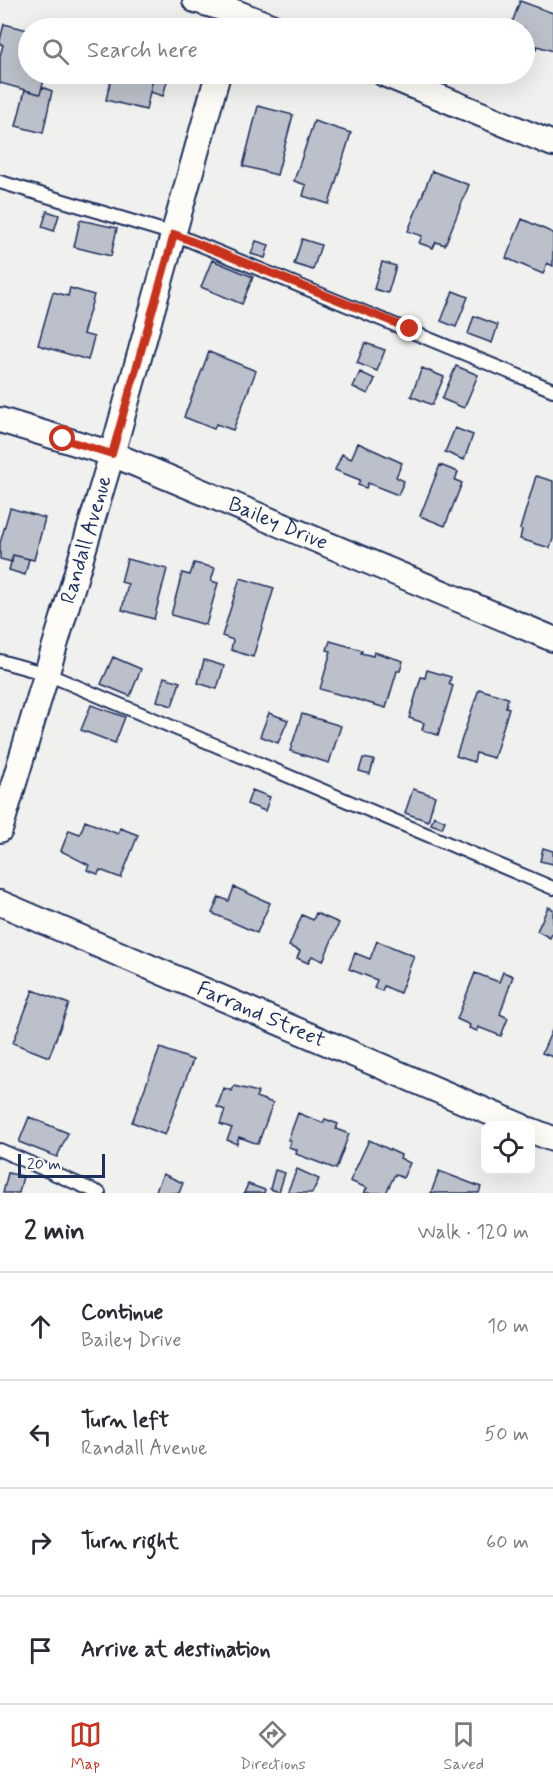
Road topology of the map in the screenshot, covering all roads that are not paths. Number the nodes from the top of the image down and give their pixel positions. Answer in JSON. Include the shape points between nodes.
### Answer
{"nodes":[{"id":1,"x":195,"y":0,"type":"edge"},
{"id":2,"x":235,"y":13,"type":"edge"},
{"id":3,"x":215,"y":84,"type":"edge"},
{"id":4,"x":408,"y":84,"type":"edge"},
{"id":5,"x":553,"y":144,"type":"edge"},
{"id":6,"x":0,"y":182,"type":"edge"},
{"id":7,"x":174,"y":234,"type":"junction"},
{"id":8,"x":553,"y":390,"type":"edge"},
{"id":9,"x":0,"y":420,"type":"edge"},
{"id":10,"x":112,"y":454,"type":"junction"},
{"id":11,"x":553,"y":639,"type":"edge"},
{"id":12,"x":0,"y":661,"type":"edge"},
{"id":13,"x":47,"y":674,"type":"junction"},
{"id":14,"x":0,"y":830,"type":"edge"},
{"id":15,"x":553,"y":888,"type":"edge"},
{"id":16,"x":0,"y":903,"type":"edge"},
{"id":17,"x":512,"y":1121,"type":"edge"},
{"id":18,"x":535,"y":1132,"type":"edge"},
{"id":19,"x":553,"y":1139,"type":"edge"},
{"id":20,"x":0,"y":1150,"type":"edge"},
{"id":21,"x":99,"y":1193,"type":"edge"}],
"edges":[{"from":1,"to":2,"type":"street"},
{"from":3,"to":7,"type":"street","name":"Randall Avenue"},
{"from":4,"to":5,"type":"street"},
{"from":6,"to":7,"type":"lane"},
{"from":7,"to":8,"type":"lane"},
{"from":7,"to":10,"type":"street","name":"Randall Avenue"},
{"from":9,"to":10,"type":"street","name":"Bailey Drive"},
{"from":10,"to":11,"type":"street","name":"Bailey Drive"},
{"from":10,"to":13,"type":"street","name":"Randall Avenue"},
{"from":12,"to":13,"type":"lane"},
{"from":13,"to":14,"type":"street","name":"Randall Avenue"},
{"from":13,"to":15,"type":"lane"},
{"from":16,"to":17,"type":"street","name":"Farrand Street"},
{"from":18,"to":19,"type":"street"},
{"from":20,"to":21,"type":"lane"}]}
